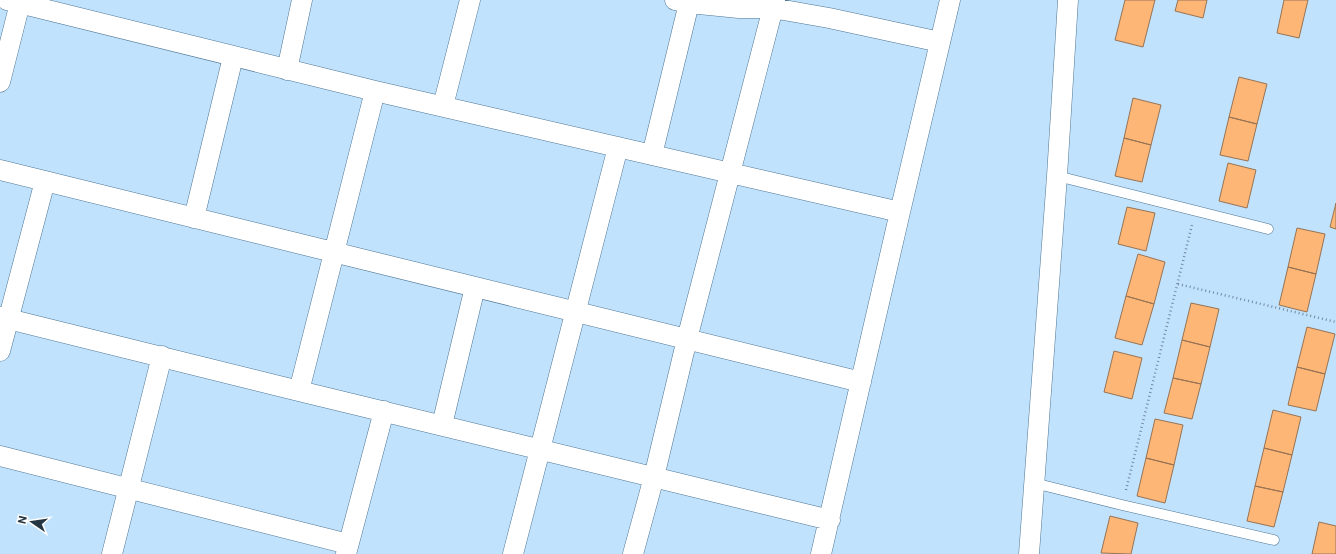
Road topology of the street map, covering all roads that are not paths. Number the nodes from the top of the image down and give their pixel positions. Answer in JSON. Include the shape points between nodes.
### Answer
{"nodes":[{"id":1,"x":302,"y":0,"type":"edge"},
{"id":2,"x":470,"y":0,"type":"edge"},
{"id":3,"x":950,"y":0,"type":"edge"},
{"id":4,"x":1068,"y":0,"type":"edge"},
{"id":5,"x":13,"y":2,"type":"edge"},
{"id":6,"x":682,"y":2,"type":"edge"},
{"id":7,"x":774,"y":4,"type":"edge"},
{"id":8,"x":56,"y":6,"type":"edge"},
{"id":9,"x":940,"y":42,"type":"junction"},
{"id":10,"x":233,"y":57,"type":"junction"},
{"id":11,"x":287,"y":70,"type":"junction"},
{"id":12,"x":0,"y":82,"type":"edge"},
{"id":13,"x":375,"y":91,"type":"junction"},
{"id":14,"x":443,"y":106,"type":"junction"},
{"id":15,"x":618,"y":147,"type":"junction"},
{"id":16,"x":652,"y":155,"type":"junction"},
{"id":17,"x":0,"y":170,"type":"edge"},
{"id":18,"x":730,"y":172,"type":"junction"},
{"id":19,"x":1057,"y":176,"type":"junction"},
{"id":20,"x":45,"y":181,"type":"junction"},
{"id":21,"x":900,"y":212,"type":"junction"},
{"id":22,"x":194,"y":218,"type":"junction"},
{"id":23,"x":1268,"y":229,"type":"dead end"},
{"id":24,"x":334,"y":253,"type":"junction"},
{"id":25,"x":475,"y":287,"type":"junction"},
{"id":26,"x":575,"y":312,"type":"junction"},
{"id":27,"x":4,"y":318,"type":"edge"},
{"id":28,"x":687,"y":339,"type":"junction"},
{"id":29,"x":0,"y":352,"type":"edge"},
{"id":30,"x":162,"y":356,"type":"junction"},
{"id":31,"x":861,"y":382,"type":"junction"},
{"id":32,"x":299,"y":391,"type":"junction"},
{"id":33,"x":384,"y":411,"type":"junction"},
{"id":34,"x":442,"y":425,"type":"junction"},
{"id":35,"x":540,"y":449,"type":"junction"},
{"id":36,"x":0,"y":456,"type":"edge"},
{"id":37,"x":654,"y":477,"type":"junction"},
{"id":38,"x":1034,"y":483,"type":"junction"},
{"id":39,"x":128,"y":488,"type":"junction"},
{"id":40,"x":830,"y":520,"type":"junction"},
{"id":41,"x":1274,"y":540,"type":"dead end"},
{"id":42,"x":347,"y":549,"type":"edge"},
{"id":43,"x":112,"y":554,"type":"edge"},
{"id":44,"x":513,"y":554,"type":"edge"},
{"id":45,"x":633,"y":554,"type":"edge"},
{"id":46,"x":821,"y":554,"type":"edge"},
{"id":47,"x":1029,"y":554,"type":"edge"}],
"edges":[{"from":1,"to":11,"type":"street"},
{"from":2,"to":14,"type":"street"},
{"from":3,"to":9,"type":"street"},
{"from":4,"to":19,"type":"street"},
{"from":5,"to":8,"type":"street"},
{"from":5,"to":12,"type":"street"},
{"from":6,"to":7,"type":"street","via":[[738,8]]},
{"from":6,"to":16,"type":"street"},
{"from":7,"to":9,"type":"street"},
{"from":7,"to":18,"type":"street"},
{"from":8,"to":10,"type":"street"},
{"from":9,"to":21,"type":"street"},
{"from":10,"to":11,"type":"street"},
{"from":10,"to":22,"type":"street"},
{"from":11,"to":13,"type":"street"},
{"from":13,"to":14,"type":"street"},
{"from":13,"to":24,"type":"street"},
{"from":14,"to":15,"type":"street"},
{"from":15,"to":16,"type":"street"},
{"from":15,"to":26,"type":"street"},
{"from":16,"to":18,"type":"street"},
{"from":17,"to":20,"type":"street"},
{"from":18,"to":21,"type":"street"},
{"from":18,"to":28,"type":"street"},
{"from":19,"to":23,"type":"lane"},
{"from":19,"to":38,"type":"street"},
{"from":20,"to":22,"type":"street"},
{"from":20,"to":27,"type":"street"},
{"from":21,"to":31,"type":"street"},
{"from":22,"to":24,"type":"street"},
{"from":24,"to":25,"type":"street"},
{"from":24,"to":32,"type":"street"},
{"from":25,"to":26,"type":"street"},
{"from":25,"to":34,"type":"street"},
{"from":26,"to":28,"type":"street"},
{"from":26,"to":35,"type":"street"},
{"from":27,"to":29,"type":"street"},
{"from":27,"to":30,"type":"street"},
{"from":28,"to":31,"type":"street"},
{"from":28,"to":37,"type":"street"},
{"from":30,"to":32,"type":"street"},
{"from":30,"to":39,"type":"street"},
{"from":31,"to":40,"type":"street"},
{"from":32,"to":33,"type":"street"},
{"from":33,"to":34,"type":"street"},
{"from":33,"to":42,"type":"street"},
{"from":34,"to":35,"type":"street"},
{"from":35,"to":37,"type":"street"},
{"from":35,"to":44,"type":"street"},
{"from":36,"to":39,"type":"street"},
{"from":37,"to":40,"type":"street"},
{"from":37,"to":45,"type":"street"},
{"from":38,"to":41,"type":"lane"},
{"from":38,"to":47,"type":"street"},
{"from":39,"to":42,"type":"street"},
{"from":39,"to":43,"type":"street"},
{"from":40,"to":46,"type":"street"}]}
